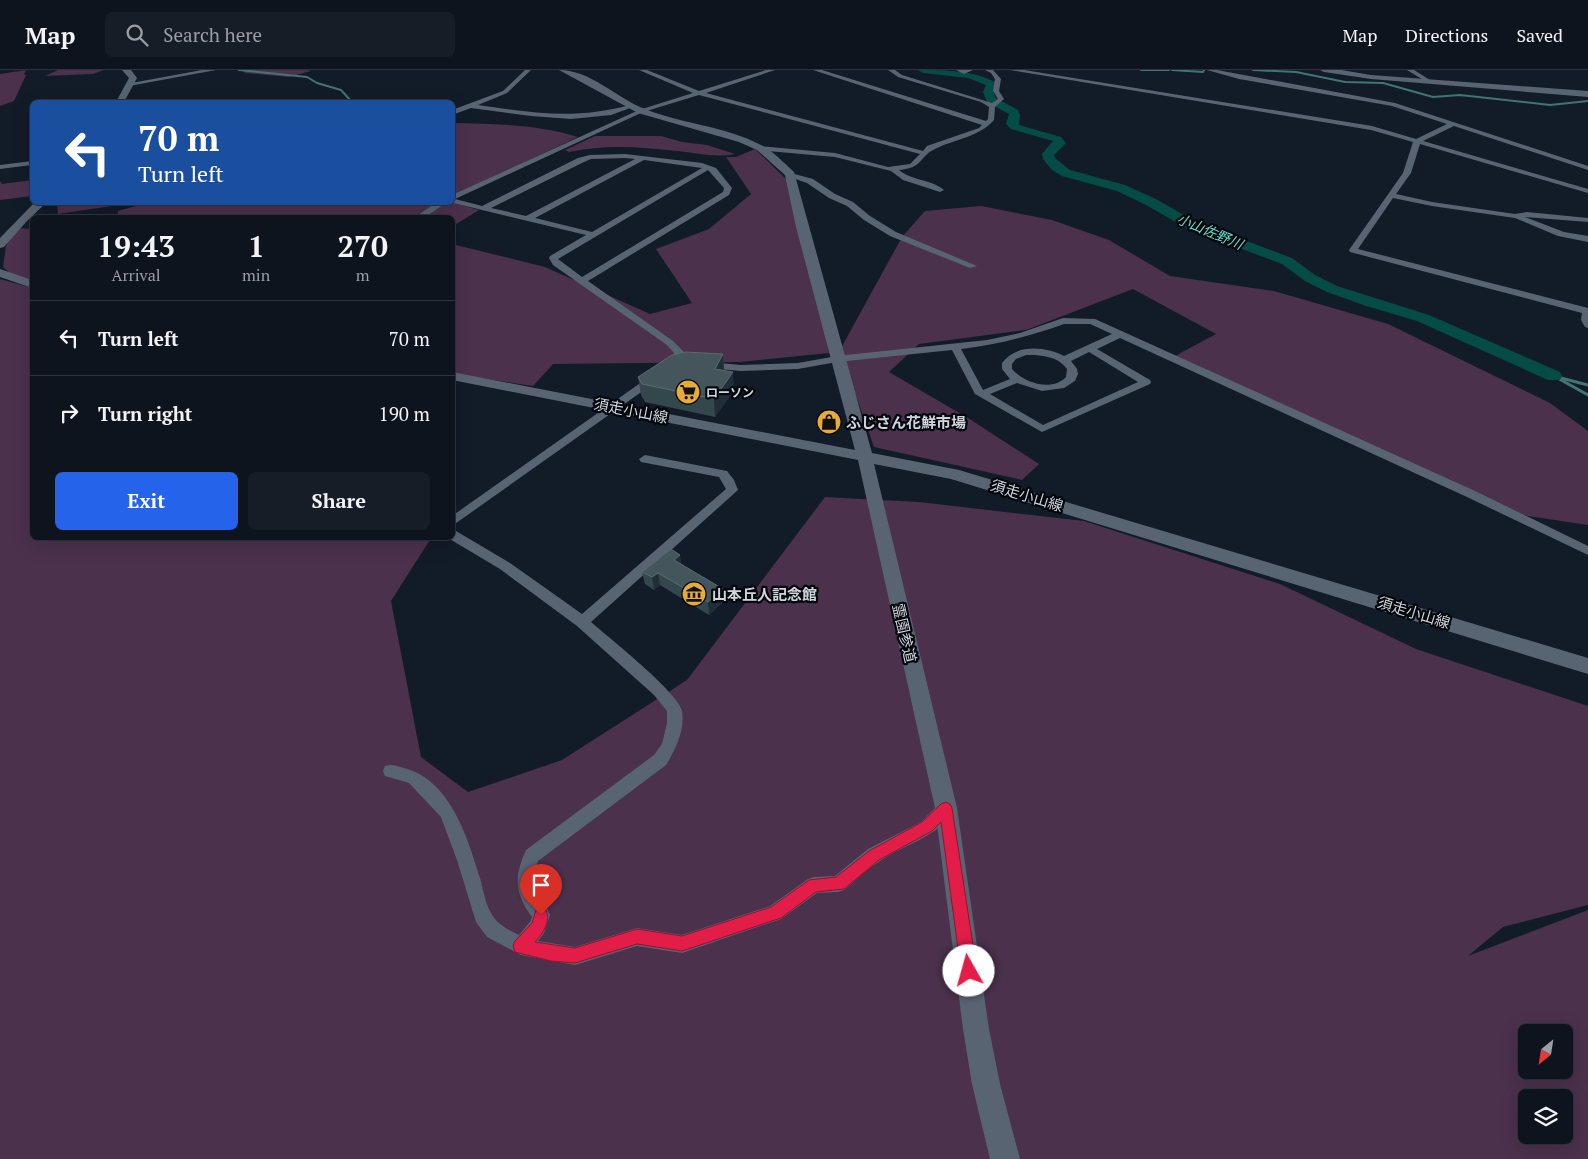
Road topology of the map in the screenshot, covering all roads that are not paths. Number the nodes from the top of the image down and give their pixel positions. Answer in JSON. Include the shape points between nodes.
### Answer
{"nodes":[{"id":1,"x":126,"y":70,"type":"edge"},
{"id":2,"x":213,"y":70,"type":"edge"},
{"id":3,"x":528,"y":70,"type":"edge"},
{"id":4,"x":563,"y":70,"type":"edge"},
{"id":5,"x":642,"y":70,"type":"edge"},
{"id":6,"x":772,"y":70,"type":"edge"},
{"id":7,"x":816,"y":70,"type":"edge"},
{"id":8,"x":836,"y":70,"type":"edge"},
{"id":9,"x":891,"y":70,"type":"edge"},
{"id":10,"x":959,"y":70,"type":"edge"},
{"id":11,"x":970,"y":70,"type":"edge"},
{"id":12,"x":988,"y":70,"type":"edge"},
{"id":13,"x":1013,"y":70,"type":"edge"},
{"id":14,"x":1210,"y":70,"type":"edge"},
{"id":15,"x":1324,"y":70,"type":"edge"},
{"id":16,"x":1410,"y":70,"type":"edge"},
{"id":17,"x":826,"y":73,"type":"junction"},
{"id":18,"x":1427,"y":80,"type":"junction"},
{"id":19,"x":129,"y":84,"type":"junction"},
{"id":20,"x":699,"y":93,"type":"junction"},
{"id":21,"x":1588,"y":94,"type":"edge"},
{"id":22,"x":121,"y":100,"type":"edge"},
{"id":23,"x":995,"y":104,"type":"junction"},
{"id":24,"x":471,"y":106,"type":"junction"},
{"id":25,"x":630,"y":107,"type":"junction"},
{"id":26,"x":455,"y":112,"type":"edge"},
{"id":27,"x":641,"y":112,"type":"junction"},
{"id":28,"x":590,"y":116,"type":"junction"},
{"id":29,"x":581,"y":124,"type":"dead end"},
{"id":30,"x":987,"y":124,"type":"junction"},
{"id":31,"x":1453,"y":124,"type":"junction"},
{"id":32,"x":1476,"y":125,"type":"dead end"},
{"id":33,"x":1469,"y":129,"type":"junction"},
{"id":34,"x":1417,"y":141,"type":"junction"},
{"id":35,"x":760,"y":148,"type":"junction"},
{"id":36,"x":924,"y":153,"type":"junction"},
{"id":37,"x":643,"y":158,"type":"junction"},
{"id":38,"x":30,"y":163,"type":"edge"},
{"id":39,"x":0,"y":167,"type":"edge"},
{"id":40,"x":708,"y":168,"type":"junction"},
{"id":41,"x":1588,"y":168,"type":"edge"},
{"id":42,"x":894,"y":170,"type":"junction"},
{"id":43,"x":790,"y":174,"type":"junction"},
{"id":44,"x":940,"y":190,"type":"dead end"},
{"id":45,"x":1588,"y":191,"type":"edge"},
{"id":46,"x":1390,"y":195,"type":"junction"},
{"id":47,"x":455,"y":198,"type":"edge"},
{"id":48,"x":455,"y":200,"type":"edge"},
{"id":49,"x":39,"y":205,"type":"edge"},
{"id":50,"x":438,"y":205,"type":"edge"},
{"id":51,"x":484,"y":208,"type":"junction"},
{"id":52,"x":423,"y":215,"type":"edge"},
{"id":53,"x":1515,"y":216,"type":"junction"},
{"id":54,"x":529,"y":218,"type":"junction"},
{"id":55,"x":1588,"y":220,"type":"edge"},
{"id":56,"x":592,"y":234,"type":"junction"},
{"id":57,"x":1588,"y":239,"type":"edge"},
{"id":58,"x":0,"y":245,"type":"edge"},
{"id":59,"x":973,"y":266,"type":"dead end"},
{"id":60,"x":0,"y":273,"type":"edge"},
{"id":61,"x":582,"y":281,"type":"junction"},
{"id":62,"x":30,"y":283,"type":"edge"},
{"id":63,"x":1588,"y":325,"type":"edge"},
{"id":64,"x":1120,"y":334,"type":"junction"},
{"id":65,"x":955,"y":346,"type":"junction"},
{"id":66,"x":1090,"y":349,"type":"junction"},
{"id":67,"x":837,"y":359,"type":"junction"},
{"id":68,"x":1064,"y":360,"type":"junction"},
{"id":69,"x":686,"y":364,"type":"edge"},
{"id":70,"x":700,"y":364,"type":"edge"},
{"id":71,"x":667,"y":369,"type":"junction"},
{"id":72,"x":455,"y":377,"type":"edge"},
{"id":73,"x":1016,"y":380,"type":"junction"},
{"id":74,"x":982,"y":394,"type":"junction"},
{"id":75,"x":616,"y":407,"type":"junction"},
{"id":76,"x":865,"y":457,"type":"junction"},
{"id":77,"x":645,"y":459,"type":"dead end"},
{"id":78,"x":455,"y":520,"type":"edge"},
{"id":79,"x":455,"y":536,"type":"edge"},
{"id":80,"x":1588,"y":551,"type":"edge"},
{"id":81,"x":582,"y":622,"type":"junction"},
{"id":82,"x":1588,"y":666,"type":"edge"},
{"id":83,"x":391,"y":771,"type":"dead end"},
{"id":84,"x":946,"y":808,"type":"junction"},
{"id":85,"x":521,"y":946,"type":"junction"},
{"id":86,"x":1002,"y":1149,"type":"edge"}],
"edges":[{"from":1,"to":19,"type":"street","via":[[132,75]]},
{"from":2,"to":19,"type":"street"},
{"from":3,"to":24,"type":"street","via":[[505,92]]},
{"from":4,"to":25,"type":"street"},
{"from":5,"to":20,"type":"street"},
{"from":6,"to":20,"type":"street"},
{"from":7,"to":17,"type":"street"},
{"from":8,"to":17,"type":"street"},
{"from":9,"to":23,"type":"street","via":[[900,76]]},
{"from":10,"to":11,"type":"street"},
{"from":12,"to":23,"type":"street","via":[[998,79],[996,91],[1001,99]]},
{"from":13,"to":34,"type":"street","via":[[1372,128]]},
{"from":14,"to":31,"type":"street","via":[[1379,100]]},
{"from":15,"to":18,"type":"street"},
{"from":16,"to":18,"type":"street"},
{"from":17,"to":30,"type":"street"},
{"from":18,"to":21,"type":"street"},
{"from":19,"to":22,"type":"street"},
{"from":20,"to":27,"type":"street"},
{"from":20,"to":36,"type":"street"},
{"from":23,"to":30,"type":"street"},
{"from":24,"to":26,"type":"street"},
{"from":24,"to":28,"type":"street","via":[[542,116]]},
{"from":25,"to":27,"type":"street"},
{"from":25,"to":28,"type":"street"},
{"from":27,"to":35,"type":"street"},
{"from":27,"to":47,"type":"street"},
{"from":28,"to":29,"type":"street"},
{"from":30,"to":36,"type":"street"},
{"from":31,"to":33,"type":"street"},
{"from":31,"to":34,"type":"street"},
{"from":32,"to":33,"type":"street"},
{"from":33,"to":41,"type":"street"},
{"from":34,"to":45,"type":"street"},
{"from":34,"to":46,"type":"street","via":[[1407,173]]},
{"from":35,"to":42,"type":"street","via":[[835,155]]},
{"from":35,"to":43,"type":"street"},
{"from":36,"to":42,"type":"street","via":[[912,166]]},
{"from":37,"to":40,"type":"street"},
{"from":37,"to":51,"type":"street","via":[[604,156],[582,160]]},
{"from":37,"to":54,"type":"street"},
{"from":38,"to":39,"type":"street"},
{"from":40,"to":56,"type":"street"},
{"from":40,"to":61,"type":"street","via":[[716,173],[728,191]]},
{"from":42,"to":44,"type":"street","via":[[907,180],[930,184]]},
{"from":43,"to":59,"type":"street","via":[[810,181],[850,204],[893,234]]},
{"from":43,"to":67,"type":"street","name":"霊園参道"},
{"from":46,"to":53,"type":"street"},
{"from":46,"to":63,"type":"street","via":[[1353,250],[1587,311]]},
{"from":48,"to":51,"type":"street"},
{"from":49,"to":58,"type":"street"},
{"from":50,"to":52,"type":"street"},
{"from":51,"to":54,"type":"street"},
{"from":53,"to":55,"type":"street","via":[[1527,214]]},
{"from":53,"to":57,"type":"street","via":[[1543,228]]},
{"from":54,"to":56,"type":"street"},
{"from":56,"to":61,"type":"street","via":[[553,258]]},
{"from":60,"to":62,"type":"street"},
{"from":61,"to":71,"type":"street","via":[[676,348],[678,358]]},
{"from":64,"to":65,"type":"street","via":[[1092,321],[1063,322],[987,343]]},
{"from":64,"to":66,"type":"street"},
{"from":64,"to":80,"type":"street"},
{"from":65,"to":67,"type":"street"},
{"from":65,"to":74,"type":"street"},
{"from":66,"to":68,"type":"street"},
{"from":66,"to":74,"type":"street","via":[[1146,382],[1042,429]]},
{"from":67,"to":70,"type":"street","via":[[771,367]]},
{"from":67,"to":76,"type":"street","name":"霊園参道"},
{"from":68,"to":73,"type":"street","via":[[1073,372],[1072,378],[1059,387],[1037,388]]},
{"from":68,"to":73,"type":"street","via":[[1035,352],[1016,354],[1006,369]]},
{"from":69,"to":71,"type":"street"},
{"from":71,"to":75,"type":"street"},
{"from":72,"to":75,"type":"street","name":"須走小山線"},
{"from":73,"to":74,"type":"street"},
{"from":75,"to":76,"type":"street","name":"須走小山線"},
{"from":75,"to":78,"type":"street"},
{"from":76,"to":82,"type":"street","name":"須走小山線","via":[[1002,487]]},
{"from":76,"to":84,"type":"street","name":"霊園参道"},
{"from":77,"to":81,"type":"street","via":[[723,474],[732,490]]},
{"from":79,"to":81,"type":"street","via":[[505,566]]},
{"from":81,"to":85,"type":"street","via":[[659,691],[674,708],[675,723],[669,746],[660,760],[532,856],[524,885],[541,915],[538,927]]},
{"from":83,"to":85,"type":"street","via":[[414,778],[448,813],[482,916],[493,931]]},
{"from":84,"to":85,"type":"street","via":[[927,827],[874,856],[838,884],[814,885],[775,913],[692,941],[682,944],[637,937],[575,956]]},
{"from":84,"to":86,"type":"street","name":"霊園参道","via":[[976,1029]]}]}
